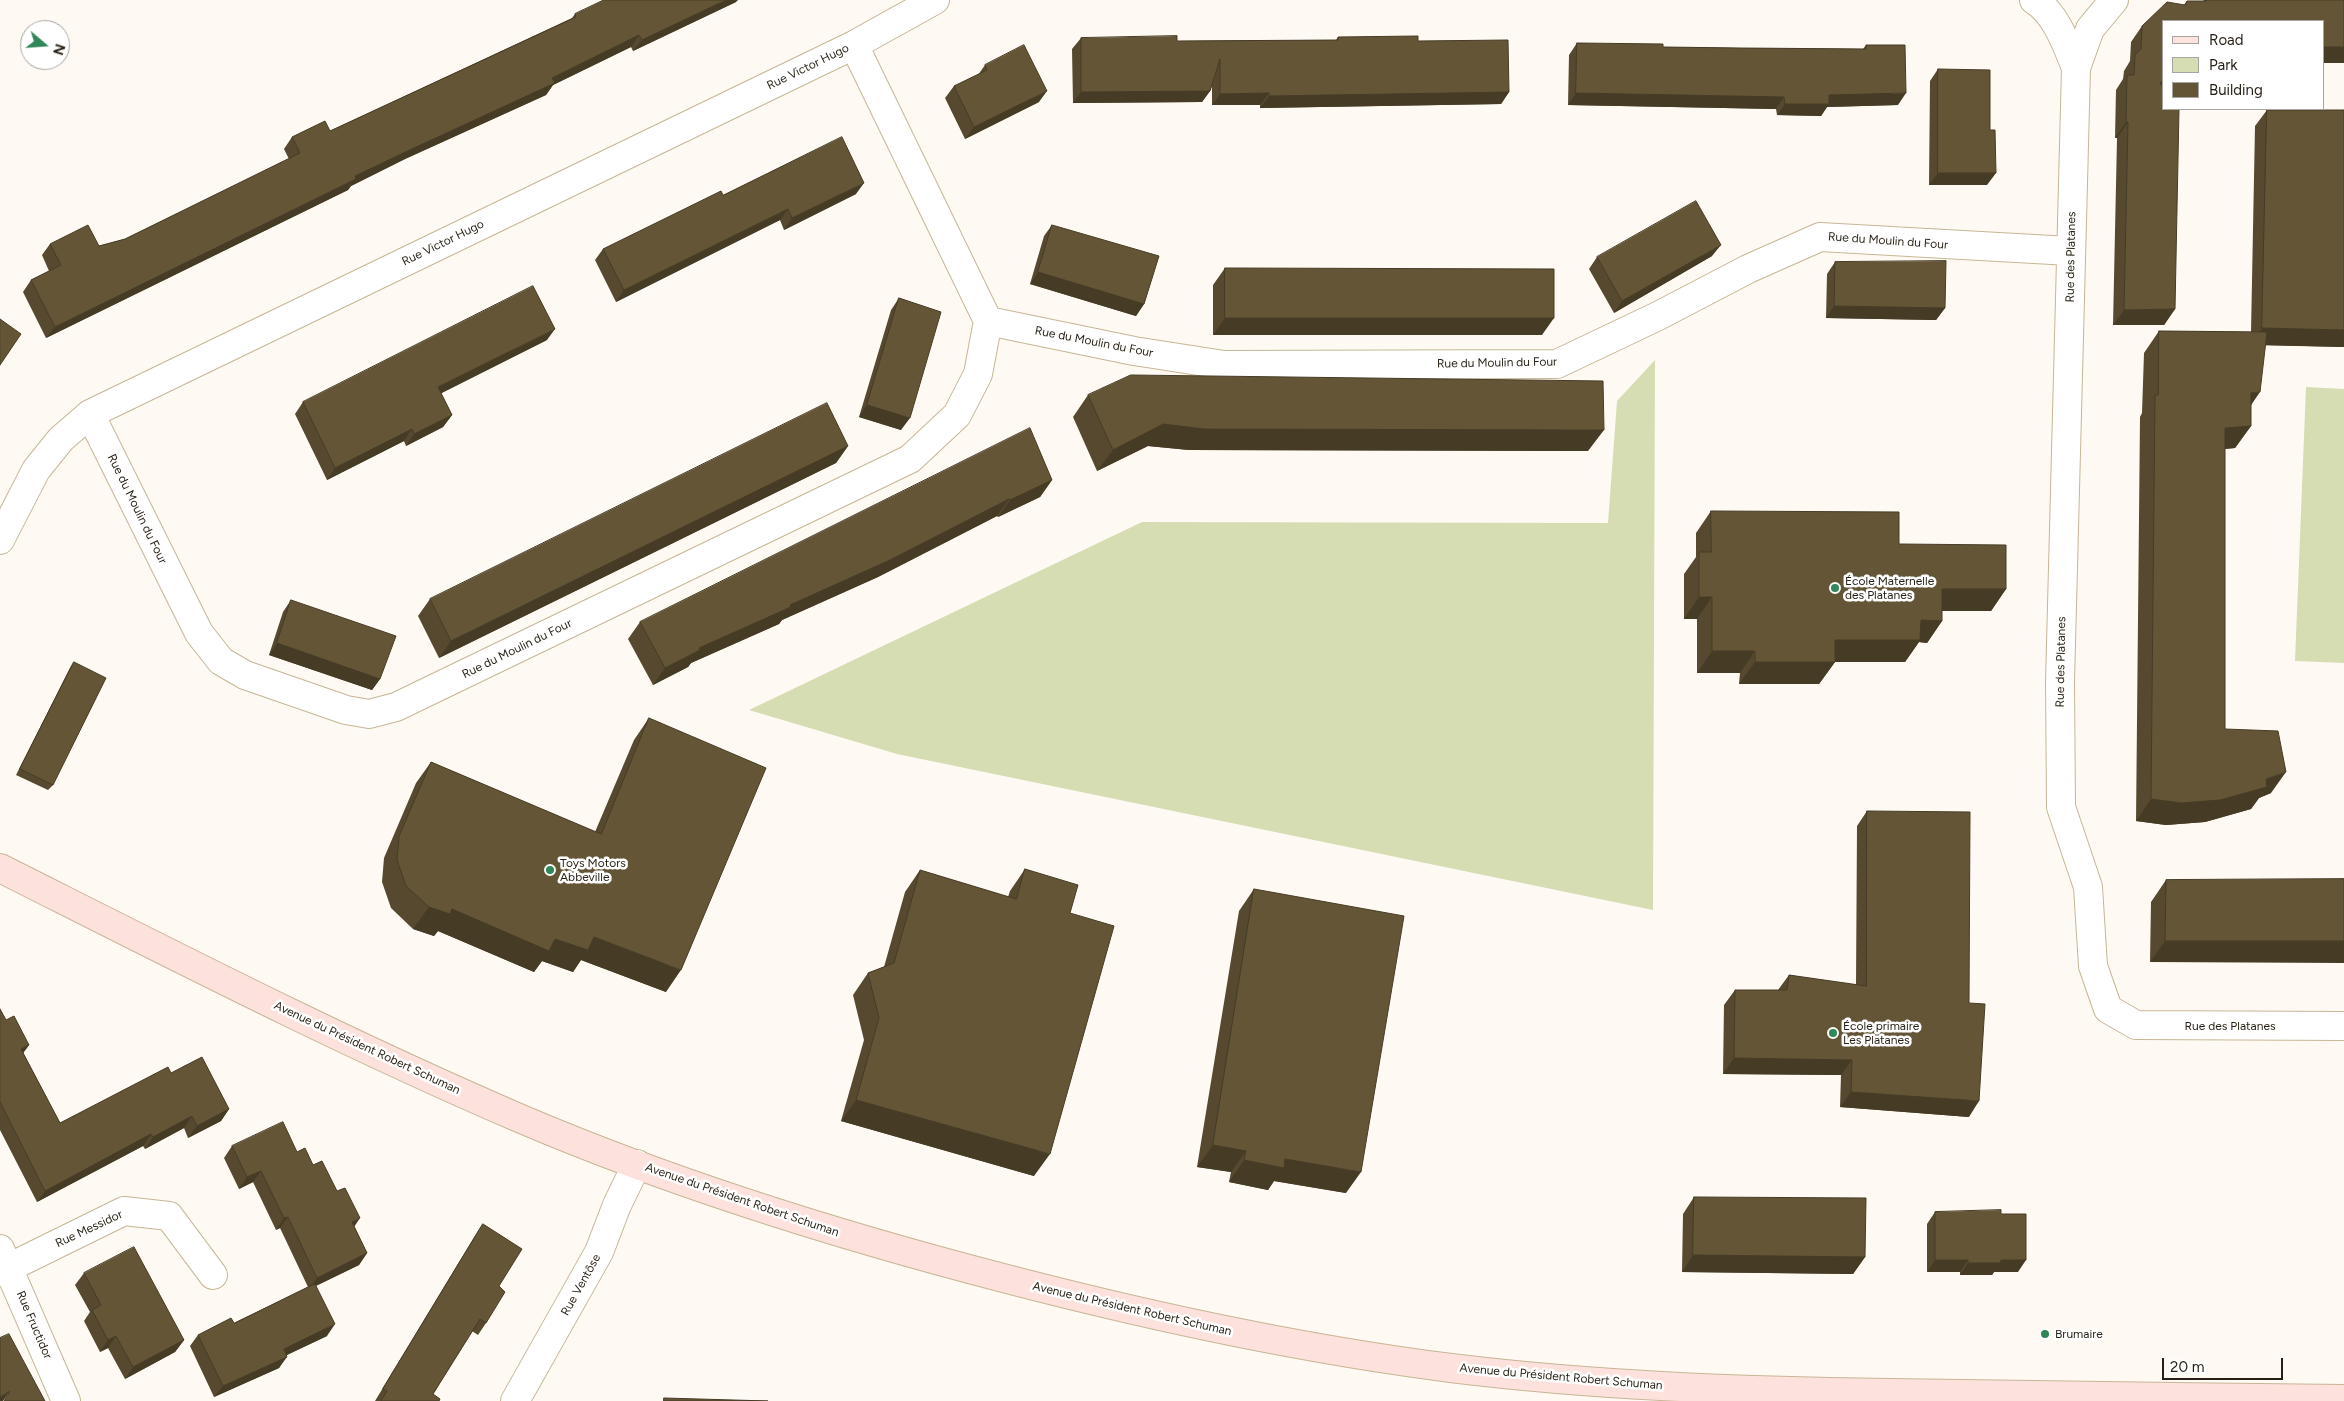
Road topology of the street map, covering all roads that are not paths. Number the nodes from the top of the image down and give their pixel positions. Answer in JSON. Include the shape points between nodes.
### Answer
{"nodes":[{"id":1,"x":935,"y":0,"type":"edge"},
{"id":2,"x":2034,"y":0,"type":"edge"},
{"id":3,"x":2114,"y":0,"type":"edge"},
{"id":4,"x":854,"y":45,"type":"junction"},
{"id":5,"x":2076,"y":68,"type":"junction"},
{"id":6,"x":2070,"y":251,"type":"junction"},
{"id":7,"x":988,"y":321,"type":"junction"},
{"id":8,"x":90,"y":414,"type":"junction"},
{"id":9,"x":0,"y":540,"type":"edge"},
{"id":10,"x":0,"y":868,"type":"edge"},
{"id":11,"x":2344,"y":1026,"type":"edge"},
{"id":12,"x":637,"y":1164,"type":"junction"},
{"id":13,"x":3,"y":1263,"type":"edge"},
{"id":14,"x":213,"y":1275,"type":"dead end"},
{"id":15,"x":1727,"y":1396,"type":"edge"},
{"id":16,"x":2344,"y":1399,"type":"edge"},
{"id":17,"x":66,"y":1401,"type":"edge"},
{"id":18,"x":515,"y":1401,"type":"edge"}],
"edges":[{"from":1,"to":4,"type":"street","name":"Rue Victor Hugo"},
{"from":2,"to":5,"type":"street","name":"Rue des Platanes","via":[[2041,4],[2061,33]]},
{"from":3,"to":5,"type":"street","name":"Rue des Platanes","via":[[2090,28]]},
{"from":4,"to":7,"type":"street"},
{"from":4,"to":8,"type":"street","name":"Rue Victor Hugo"},
{"from":5,"to":6,"type":"street","name":"Rue des Platanes"},
{"from":6,"to":7,"type":"street","name":"Rue du Moulin du Four","via":[[1820,237],[1557,364],[1224,364],[1134,352]]},
{"from":6,"to":11,"type":"street","name":"Rue des Platanes","via":[[2060,682],[2061,807],[2088,886],[2093,966],[2108,1009],[2136,1025]]},
{"from":7,"to":8,"type":"street","name":"Rue du Moulin du Four","via":[[978,374],[957,415],[910,459],[396,707],[369,714],[346,710],[245,675],[221,661],[198,633]]},
{"from":8,"to":9,"type":"street","name":"Rue Victor Hugo","via":[[60,439],[36,470]]},
{"from":10,"to":12,"type":"street","name":"Avenue du Président Robert Schuman","via":[[254,996],[407,1068],[524,1120]]},
{"from":12,"to":15,"type":"street","name":"Avenue du Président Robert Schuman","via":[[796,1220],[950,1265],[1235,1334],[1449,1368]]},
{"from":12,"to":18,"type":"street","name":"Rue Ventôse","via":[[599,1252]]},
{"from":13,"to":14,"type":"street","name":"Rue Messidor","via":[[124,1211],[169,1216]]},
{"from":13,"to":17,"type":"street","name":"Rue Fructidor"},
{"from":15,"to":16,"type":"street","name":"Avenue du Président Robert Schuman"}]}
